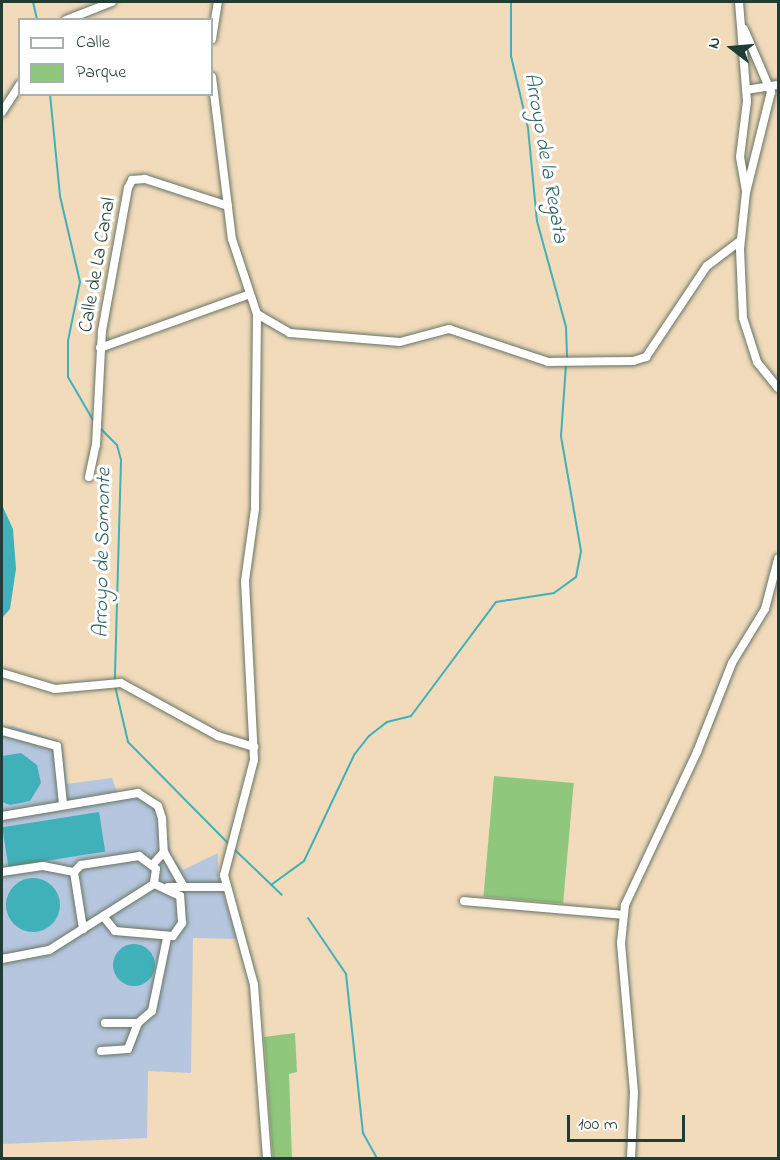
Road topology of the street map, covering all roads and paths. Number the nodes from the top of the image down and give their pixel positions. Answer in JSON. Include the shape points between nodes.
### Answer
{"nodes":[{"id":1,"x":112,"y":2,"type":"edge"},
{"id":2,"x":218,"y":2,"type":"edge"},
{"id":3,"x":739,"y":2,"type":"edge"},
{"id":4,"x":71,"y":18,"type":"edge"},
{"id":5,"x":744,"y":29,"type":"junction"},
{"id":6,"x":213,"y":33,"type":"edge"},
{"id":7,"x":213,"y":85,"type":"edge"},
{"id":8,"x":778,"y":85,"type":"edge"},
{"id":9,"x":769,"y":86,"type":"junction"},
{"id":10,"x":18,"y":87,"type":"edge"},
{"id":11,"x":746,"y":90,"type":"junction"},
{"id":12,"x":2,"y":112,"type":"edge"},
{"id":13,"x":746,"y":192,"type":"junction"},
{"id":14,"x":228,"y":206,"type":"junction"},
{"id":15,"x":740,"y":241,"type":"junction"},
{"id":16,"x":250,"y":294,"type":"junction"},
{"id":17,"x":256,"y":314,"type":"junction"},
{"id":18,"x":100,"y":348,"type":"junction"},
{"id":19,"x":775,"y":380,"type":"edge"},
{"id":20,"x":778,"y":388,"type":"edge"},
{"id":21,"x":89,"y":477,"type":"dead end"},
{"id":22,"x":778,"y":559,"type":"edge"},
{"id":23,"x":775,"y":596,"type":"edge"},
{"id":24,"x":2,"y":673,"type":"edge"},
{"id":25,"x":2,"y":731,"type":"edge"},
{"id":26,"x":254,"y":747,"type":"junction"},
{"id":27,"x":63,"y":804,"type":"junction"},
{"id":28,"x":2,"y":816,"type":"edge"},
{"id":29,"x":164,"y":852,"type":"junction"},
{"id":30,"x":154,"y":863,"type":"junction"},
{"id":31,"x":2,"y":872,"type":"edge"},
{"id":32,"x":74,"y":872,"type":"junction"},
{"id":33,"x":154,"y":884,"type":"junction"},
{"id":34,"x":168,"y":887,"type":"junction"},
{"id":35,"x":184,"y":887,"type":"junction"},
{"id":36,"x":227,"y":887,"type":"junction"},
{"id":37,"x":464,"y":901,"type":"dead end"},
{"id":38,"x":623,"y":915,"type":"junction"},
{"id":39,"x":103,"y":916,"type":"junction"},
{"id":40,"x":83,"y":929,"type":"junction"},
{"id":41,"x":167,"y":938,"type":"junction"},
{"id":42,"x":2,"y":959,"type":"edge"},
{"id":43,"x":105,"y":1023,"type":"dead end"},
{"id":44,"x":138,"y":1023,"type":"junction"},
{"id":45,"x":101,"y":1050,"type":"dead end"},
{"id":46,"x":267,"y":1158,"type":"edge"},
{"id":47,"x":631,"y":1158,"type":"edge"}],
"edges":[{"from":1,"to":4,"type":"street"},
{"from":2,"to":6,"type":"street"},
{"from":3,"to":5,"type":"street"},
{"from":5,"to":9,"type":"street"},
{"from":5,"to":11,"type":"street"},
{"from":7,"to":14,"type":"street"},
{"from":8,"to":9,"type":"street"},
{"from":9,"to":11,"type":"street"},
{"from":9,"to":13,"type":"street"},
{"from":10,"to":12,"type":"street"},
{"from":11,"to":13,"type":"street","via":[[740,146]]},
{"from":13,"to":15,"type":"street"},
{"from":14,"to":16,"type":"street","via":[[232,239]]},
{"from":14,"to":18,"type":"street","name":"Calle de La Canal","via":[[145,179],[132,180]]},
{"from":15,"to":17,"type":"street","via":[[694,283],[646,357],[566,362],[519,356],[449,329],[400,342],[301,334]]},
{"from":15,"to":19,"type":"street","via":[[745,333]]},
{"from":16,"to":17,"type":"street"},
{"from":16,"to":18,"type":"street","name":"Calle de La Canal"},
{"from":17,"to":26,"type":"street","via":[[255,509],[245,581]]},
{"from":18,"to":21,"type":"street","name":"Calle de La Canal","via":[[96,445]]},
{"from":19,"to":20,"type":"street"},
{"from":22,"to":23,"type":"street"},
{"from":23,"to":38,"type":"street","via":[[732,663],[697,752],[630,885]]},
{"from":24,"to":26,"type":"street","via":[[55,689],[121,683],[218,736]]},
{"from":25,"to":27,"type":"street","via":[[57,746]]},
{"from":26,"to":36,"type":"street","via":[[250,784],[226,854]]},
{"from":27,"to":28,"type":"street"},
{"from":27,"to":29,"type":"street","via":[[138,793],[158,806]]},
{"from":29,"to":30,"type":"street"},
{"from":29,"to":35,"type":"street"},
{"from":30,"to":32,"type":"street","via":[[139,856],[81,865]]},
{"from":30,"to":33,"type":"street"},
{"from":31,"to":32,"type":"street","via":[[44,866]]},
{"from":32,"to":40,"type":"street"},
{"from":33,"to":34,"type":"street"},
{"from":33,"to":39,"type":"street"},
{"from":34,"to":35,"type":"street"},
{"from":34,"to":41,"type":"street","via":[[180,896],[184,915],[178,930]]},
{"from":35,"to":36,"type":"street"},
{"from":36,"to":46,"type":"street","via":[[254,985]]},
{"from":37,"to":38,"type":"street"},
{"from":38,"to":47,"type":"street","via":[[634,1092]]},
{"from":39,"to":40,"type":"street"},
{"from":39,"to":41,"type":"street","via":[[115,931]]},
{"from":40,"to":42,"type":"street","via":[[49,950]]},
{"from":41,"to":44,"type":"street","via":[[156,1002]]},
{"from":43,"to":44,"type":"street"},
{"from":44,"to":45,"type":"street","via":[[132,1046]]}]}
